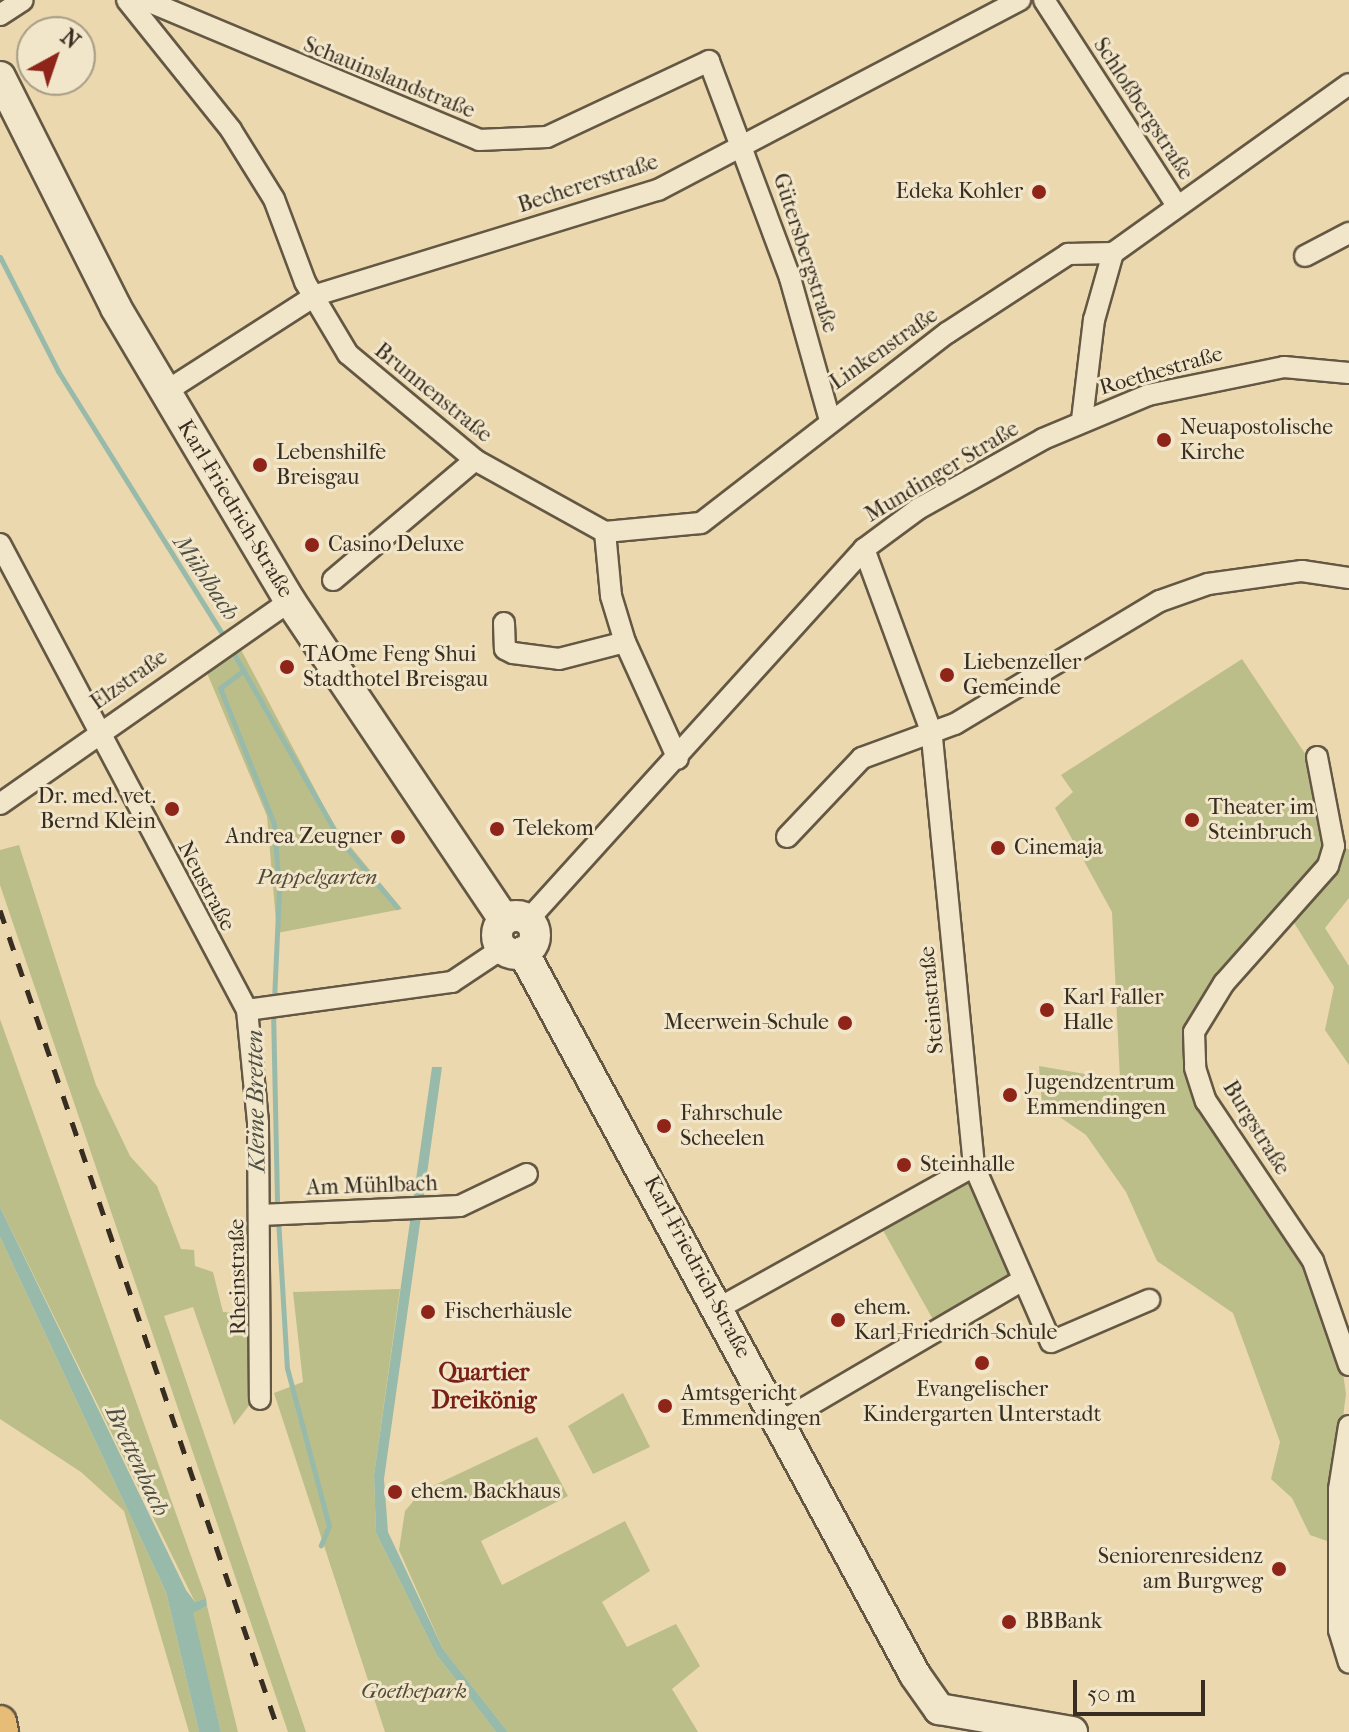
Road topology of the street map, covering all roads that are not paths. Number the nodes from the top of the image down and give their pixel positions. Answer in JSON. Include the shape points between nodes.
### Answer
{"nodes":[{"id":1,"x":23,"y":0,"type":"edge"},
{"id":2,"x":127,"y":0,"type":"edge"},
{"id":3,"x":145,"y":0,"type":"edge"},
{"id":4,"x":1020,"y":0,"type":"edge"},
{"id":5,"x":1044,"y":0,"type":"edge"},
{"id":6,"x":0,"y":15,"type":"edge"},
{"id":7,"x":0,"y":77,"type":"edge"},
{"id":8,"x":1349,"y":84,"type":"edge"},
{"id":9,"x":746,"y":149,"type":"junction"},
{"id":10,"x":1176,"y":204,"type":"junction"},
{"id":11,"x":1349,"y":233,"type":"edge"},
{"id":12,"x":1113,"y":253,"type":"junction"},
{"id":13,"x":1305,"y":256,"type":"dead end"},
{"id":14,"x":316,"y":295,"type":"junction"},
{"id":15,"x":1349,"y":373,"type":"edge"},
{"id":16,"x":165,"y":392,"type":"junction"},
{"id":17,"x":829,"y":417,"type":"junction"},
{"id":18,"x":1082,"y":420,"type":"junction"},
{"id":19,"x":475,"y":460,"type":"junction"},
{"id":20,"x":605,"y":532,"type":"junction"},
{"id":21,"x":0,"y":544,"type":"edge"},
{"id":22,"x":864,"y":549,"type":"junction"},
{"id":23,"x":1349,"y":578,"type":"edge"},
{"id":24,"x":333,"y":580,"type":"dead end"},
{"id":25,"x":290,"y":601,"type":"junction"},
{"id":26,"x":504,"y":623,"type":"dead end"},
{"id":27,"x":625,"y":642,"type":"junction"},
{"id":28,"x":931,"y":731,"type":"junction"},
{"id":29,"x":98,"y":732,"type":"junction"},
{"id":30,"x":1317,"y":757,"type":"dead end"},
{"id":31,"x":678,"y":759,"type":"junction"},
{"id":32,"x":0,"y":804,"type":"edge"},
{"id":33,"x":787,"y":837,"type":"dead end"},
{"id":34,"x":514,"y":935,"type":"junction"},
{"id":35,"x":250,"y":1010,"type":"junction"},
{"id":36,"x":974,"y":1166,"type":"junction"},
{"id":37,"x":527,"y":1174,"type":"dead end"},
{"id":38,"x":260,"y":1215,"type":"junction"},
{"id":39,"x":1023,"y":1280,"type":"junction"},
{"id":40,"x":1149,"y":1300,"type":"dead end"},
{"id":41,"x":719,"y":1308,"type":"junction"},
{"id":42,"x":1349,"y":1365,"type":"edge"},
{"id":43,"x":260,"y":1399,"type":"dead end"},
{"id":44,"x":779,"y":1423,"type":"junction"},
{"id":45,"x":1349,"y":1426,"type":"edge"},
{"id":46,"x":1344,"y":1628,"type":"edge"},
{"id":47,"x":1349,"y":1663,"type":"edge"},
{"id":48,"x":0,"y":1722,"type":"edge"},
{"id":49,"x":2,"y":1732,"type":"edge"},
{"id":50,"x":1072,"y":1732,"type":"edge"}],
"edges":[{"from":1,"to":6,"type":"street"},
{"from":2,"to":14,"type":"street","name":"Brunnenstraße","via":[[231,130],[274,199]]},
{"from":3,"to":9,"type":"street","name":"Schauinslandstraße","via":[[479,140],[547,137],[709,61]]},
{"from":4,"to":9,"type":"street","name":"Bechererstraße"},
{"from":5,"to":10,"type":"street","name":"Schloßbergstraße"},
{"from":7,"to":16,"type":"street","name":"Karl-Friedrich-Straße"},
{"from":8,"to":10,"type":"street"},
{"from":9,"to":14,"type":"street","name":"Bechererstraße","via":[[658,190]]},
{"from":9,"to":17,"type":"street","name":"Gütersbergstraße"},
{"from":10,"to":12,"type":"street"},
{"from":11,"to":13,"type":"street"},
{"from":12,"to":17,"type":"street","name":"Linkenstraße","via":[[1068,254]]},
{"from":12,"to":18,"type":"street","via":[[1094,320]]},
{"from":14,"to":16,"type":"street","name":"Bechererstraße"},
{"from":14,"to":19,"type":"street","name":"Brunnenstraße","via":[[348,354]]},
{"from":15,"to":18,"type":"street","name":"Roethestraße","via":[[1284,367],[1214,377]]},
{"from":16,"to":25,"type":"street","name":"Karl-Friedrich-Straße"},
{"from":17,"to":20,"type":"street","name":"Linkenstraße","via":[[701,523]]},
{"from":18,"to":22,"type":"street","name":"Mundinger Straße","via":[[975,475]]},
{"from":19,"to":20,"type":"street","name":"Brunnenstraße"},
{"from":19,"to":24,"type":"street"},
{"from":20,"to":27,"type":"street","via":[[611,596]]},
{"from":21,"to":29,"type":"street","name":"Neustraße"},
{"from":22,"to":28,"type":"street","name":"Steinstraße"},
{"from":22,"to":31,"type":"street","name":"Mundinger Straße"},
{"from":23,"to":28,"type":"street","via":[[1302,571],[1187,589],[955,724]]},
{"from":25,"to":29,"type":"street","name":"Elzstraße"},
{"from":25,"to":34,"type":"street","name":"Karl-Friedrich-Straße"},
{"from":26,"to":27,"type":"street","via":[[505,649],[513,653],[559,659]]},
{"from":27,"to":31,"type":"street"},
{"from":28,"to":33,"type":"street","via":[[848,768]]},
{"from":28,"to":36,"type":"street","name":"Steinstraße"},
{"from":29,"to":32,"type":"street","name":"Elzstraße"},
{"from":29,"to":35,"type":"street","name":"Neustraße"},
{"from":30,"to":42,"type":"street","name":"Burgstraße","via":[[1334,846],[1328,866],[1224,983],[1194,1032],[1195,1068],[1206,1101],[1313,1261]]},
{"from":31,"to":34,"type":"street","name":"Mundinger Straße"},
{"from":34,"to":35,"type":"street","via":[[452,982]]},
{"from":34,"to":41,"type":"street","name":"Karl-Friedrich-Straße"},
{"from":35,"to":38,"type":"street","name":"Rheinstraße"},
{"from":36,"to":39,"type":"street","name":"Steinstraße"},
{"from":36,"to":41,"type":"street"},
{"from":37,"to":38,"type":"street","name":"Am Mühlbach","via":[[460,1206]]},
{"from":38,"to":43,"type":"street","name":"Rheinstraße"},
{"from":39,"to":40,"type":"street","name":"Steinstraße","via":[[1051,1342]]},
{"from":39,"to":44,"type":"street"},
{"from":41,"to":44,"type":"street","name":"Karl-Friedrich-Straße"},
{"from":44,"to":50,"type":"street","name":"Karl-Friedrich-Straße","via":[[939,1709]]},
{"from":45,"to":46,"type":"street","via":[[1339,1489]]},
{"from":46,"to":47,"type":"street"},
{"from":48,"to":49,"type":"main road"}]}
